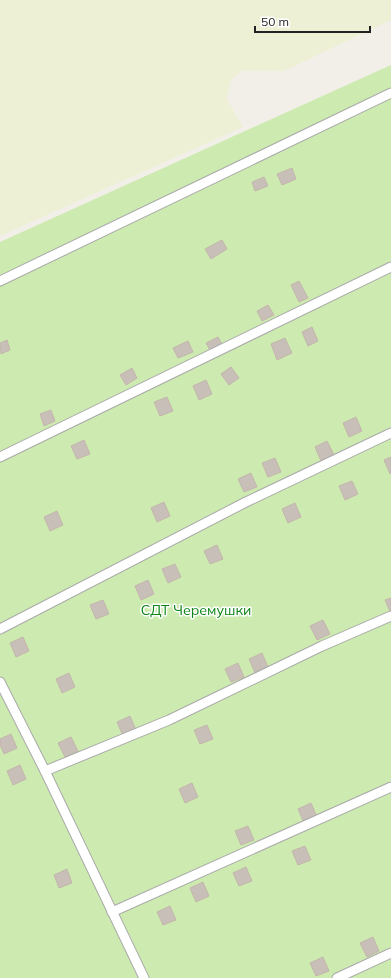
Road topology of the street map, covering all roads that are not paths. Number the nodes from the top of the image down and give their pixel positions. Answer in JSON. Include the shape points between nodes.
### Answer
{"nodes":[{"id":1,"x":391,"y":93,"type":"edge"},
{"id":2,"x":391,"y":266,"type":"edge"},
{"id":3,"x":0,"y":281,"type":"edge"},
{"id":4,"x":391,"y":433,"type":"edge"},
{"id":5,"x":0,"y":457,"type":"edge"},
{"id":6,"x":391,"y":616,"type":"edge"},
{"id":7,"x":0,"y":629,"type":"edge"},
{"id":8,"x":0,"y":682,"type":"edge"},
{"id":9,"x":45,"y":771,"type":"junction"},
{"id":10,"x":391,"y":787,"type":"edge"},
{"id":11,"x":112,"y":912,"type":"junction"},
{"id":12,"x":391,"y":953,"type":"edge"},
{"id":13,"x":144,"y":978,"type":"edge"},
{"id":14,"x":337,"y":978,"type":"edge"}],
"edges":[{"from":1,"to":3,"type":"lane"},
{"from":2,"to":5,"type":"lane"},
{"from":4,"to":7,"type":"lane","via":[[246,502]]},
{"from":6,"to":9,"type":"lane","via":[[322,646],[169,720]]},
{"from":8,"to":9,"type":"lane"},
{"from":9,"to":11,"type":"lane"},
{"from":10,"to":11,"type":"lane"},
{"from":11,"to":13,"type":"lane"},
{"from":12,"to":14,"type":"lane"}]}
